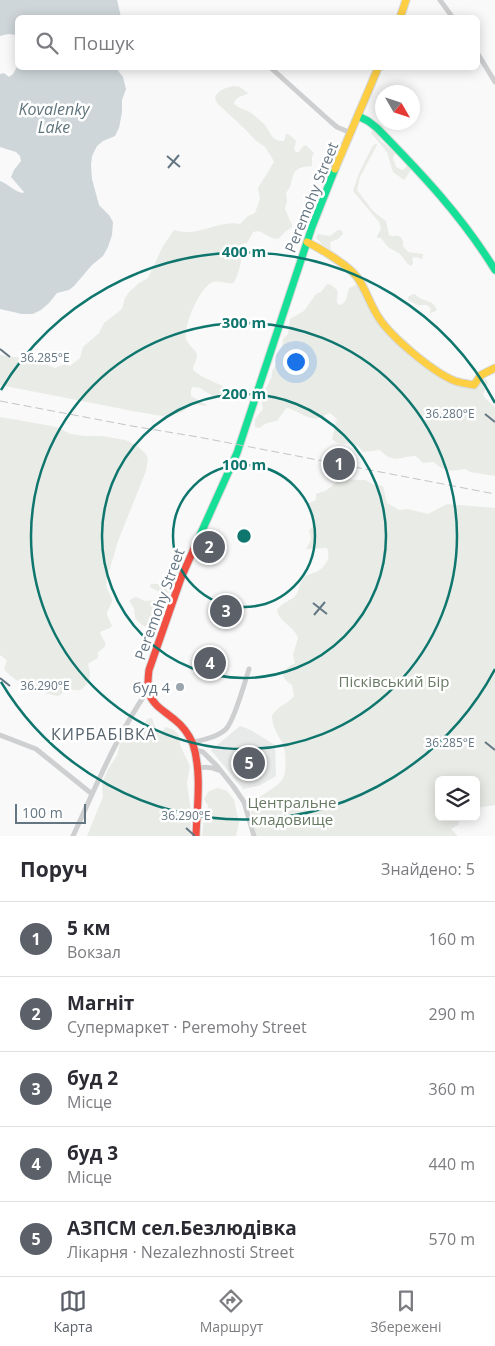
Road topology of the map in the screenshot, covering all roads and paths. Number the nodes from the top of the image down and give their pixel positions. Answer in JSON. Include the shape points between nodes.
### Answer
{"nodes":[{"id":1,"x":406,"y":0,"type":"edge"},
{"id":2,"x":440,"y":0,"type":"edge"},
{"id":3,"x":401,"y":15,"type":"edge"},
{"id":4,"x":451,"y":15,"type":"edge"},
{"id":5,"x":480,"y":57,"type":"edge"},
{"id":6,"x":273,"y":70,"type":"edge"},
{"id":7,"x":377,"y":70,"type":"edge"},
{"id":8,"x":495,"y":82,"type":"edge"},
{"id":9,"x":358,"y":116,"type":"junction"},
{"id":10,"x":351,"y":133,"type":"junction"},
{"id":11,"x":307,"y":242,"type":"junction"},
{"id":12,"x":495,"y":270,"type":"edge"},
{"id":13,"x":495,"y":368,"type":"edge"},
{"id":14,"x":249,"y":669,"type":"dead end"},
{"id":15,"x":148,"y":690,"type":"junction"},
{"id":16,"x":0,"y":735,"type":"edge"},
{"id":17,"x":192,"y":742,"type":"junction"},
{"id":18,"x":195,"y":750,"type":"junction"},
{"id":19,"x":197,"y":769,"type":"junction"},
{"id":20,"x":221,"y":772,"type":"junction"},
{"id":21,"x":92,"y":794,"type":"junction"},
{"id":22,"x":73,"y":836,"type":"edge"},
{"id":23,"x":196,"y":836,"type":"edge"},
{"id":24,"x":254,"y":836,"type":"edge"}],
"edges":[{"from":1,"to":3,"type":"street"},
{"from":2,"to":4,"type":"street"},
{"from":5,"to":8,"type":"street"},
{"from":6,"to":10,"type":"street","via":[[331,122]]},
{"from":7,"to":9,"type":"street","name":"Peremohy Street"},
{"from":9,"to":10,"type":"street","name":"Peremohy Street"},
{"from":9,"to":12,"type":"street","via":[[377,128],[428,180],[473,235]]},
{"from":10,"to":11,"type":"street","name":"Peremohy Street"},
{"from":11,"to":13,"type":"street","via":[[356,276],[388,330],[444,375],[474,385],[481,376]]},
{"from":11,"to":15,"type":"street","name":"Peremohy Street","via":[[238,453],[190,557],[157,644],[148,676]]},
{"from":14,"to":17,"type":"street","via":[[228,727],[218,735]]},
{"from":15,"to":17,"type":"street","via":[[156,705],[188,732]]},
{"from":15,"to":21,"type":"street","name":"Peremohy Street","via":[[128,721]]},
{"from":16,"to":21,"type":"street","via":[[36,749]]},
{"from":17,"to":18,"type":"street"},
{"from":18,"to":19,"type":"street"},
{"from":18,"to":20,"type":"street","via":[[203,752]]},
{"from":19,"to":20,"type":"street","via":[[212,768]]},
{"from":19,"to":23,"type":"street"},
{"from":20,"to":24,"type":"street","via":[[244,802]]},
{"from":21,"to":22,"type":"street","name":"Peremohy Street"}]}
